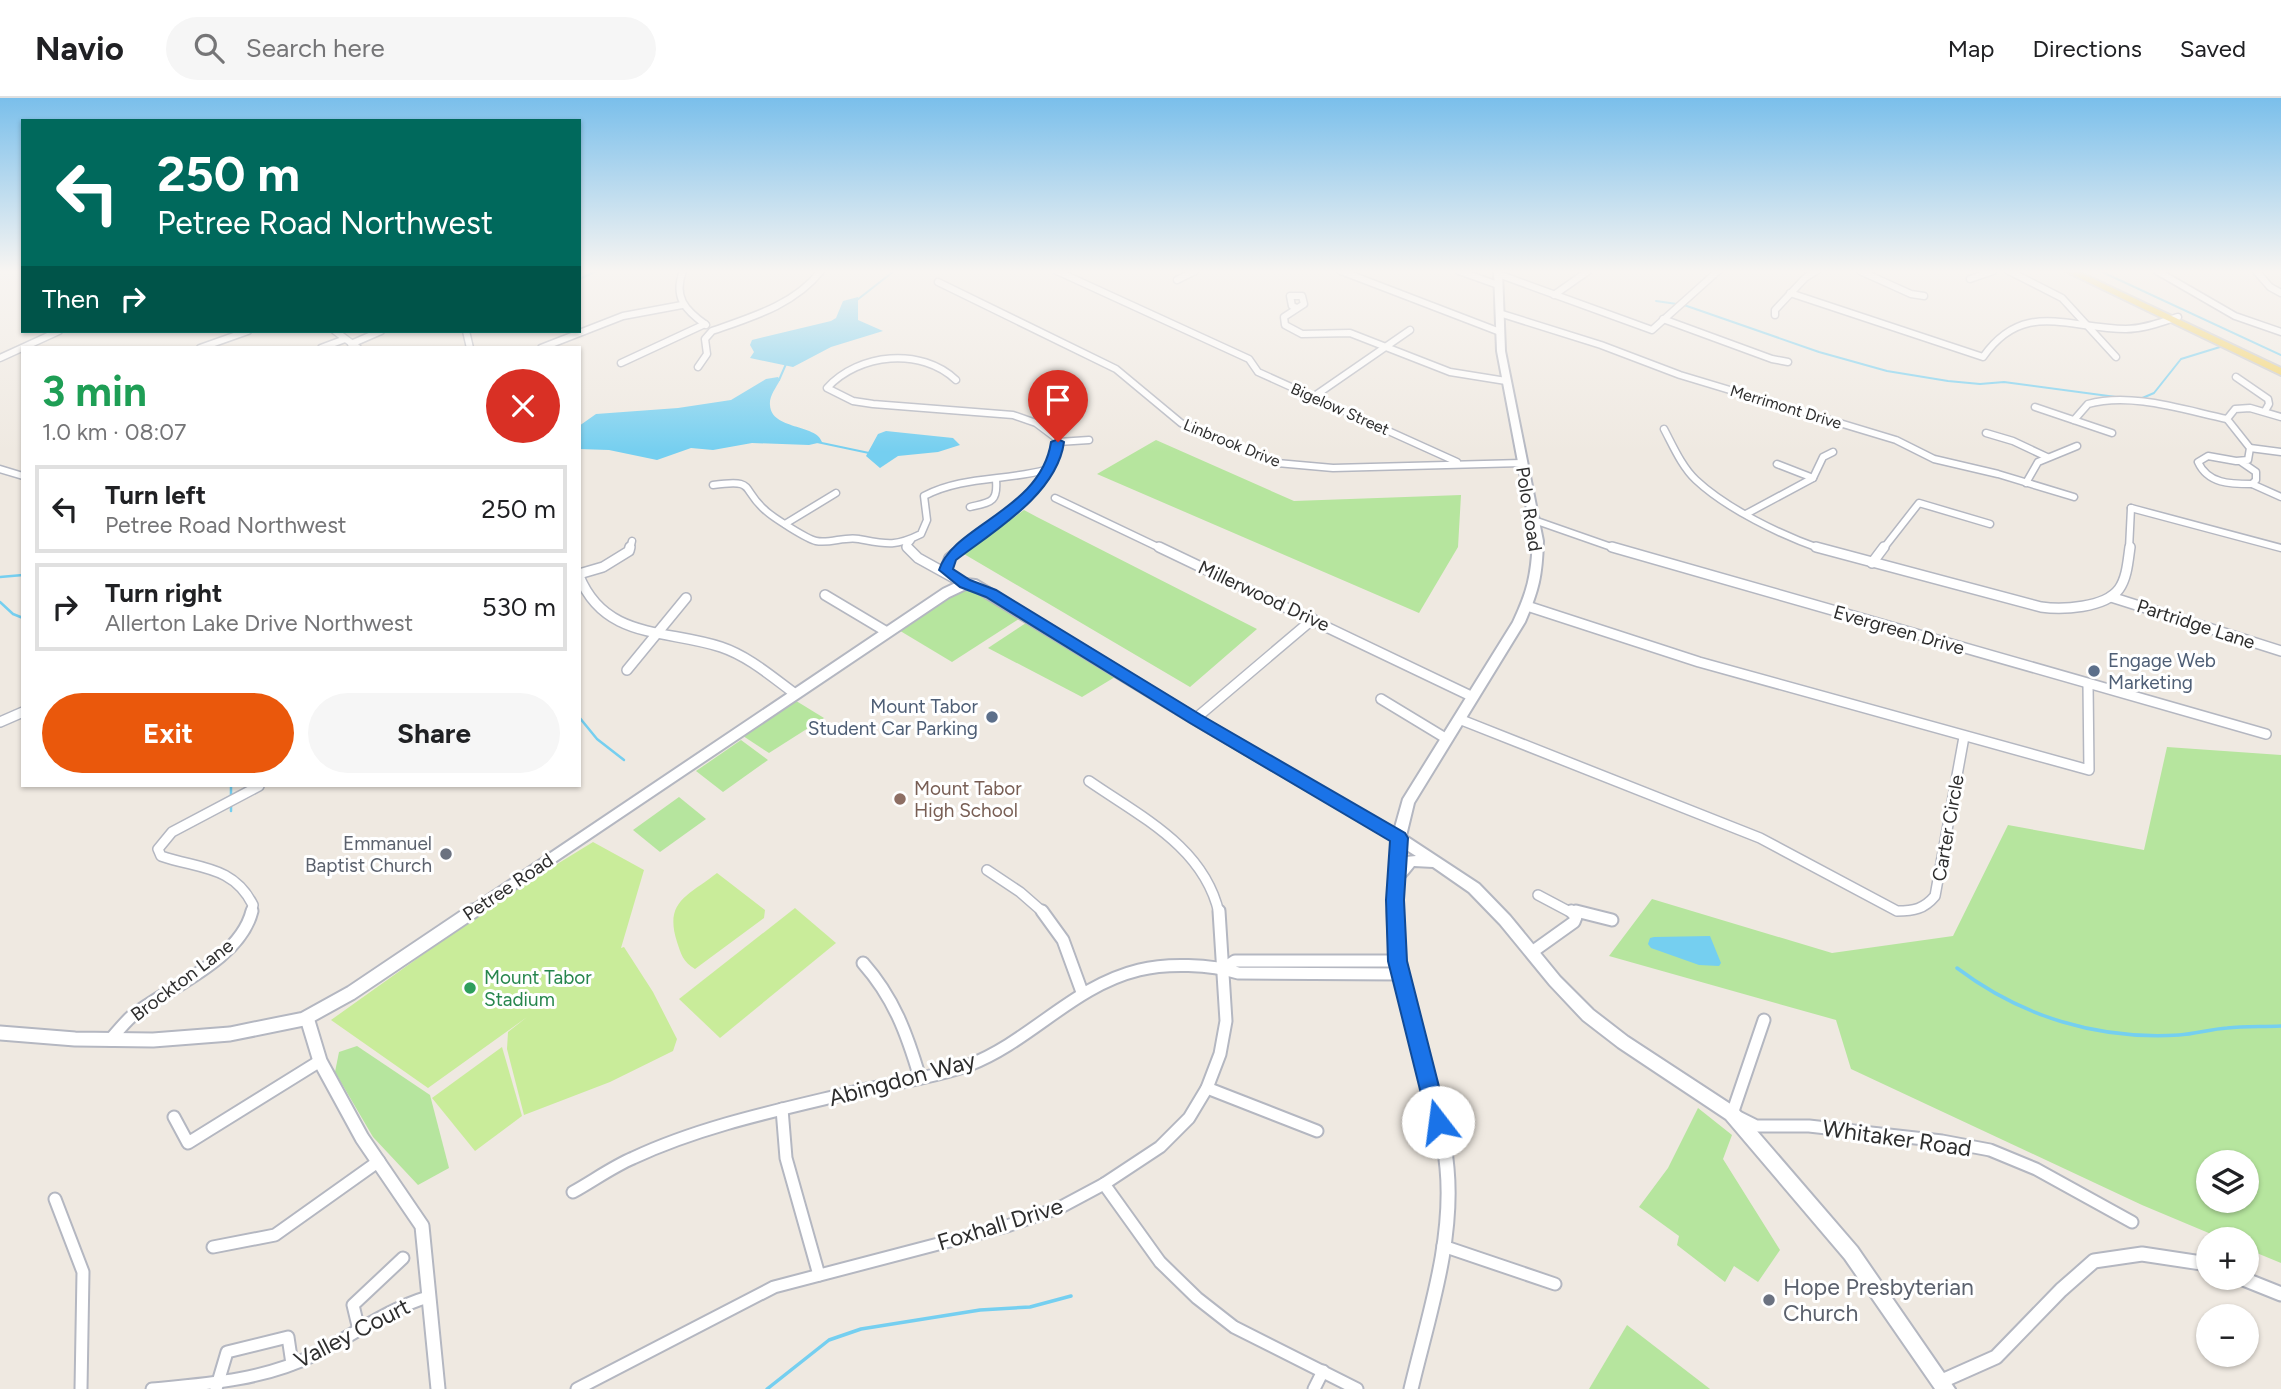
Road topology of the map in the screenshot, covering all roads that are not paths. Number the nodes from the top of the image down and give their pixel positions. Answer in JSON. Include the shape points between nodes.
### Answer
{"nodes":[{"id":1,"x":689,"y":331,"type":"edge"},
{"id":2,"x":712,"y":331,"type":"edge"},
{"id":3,"x":1039,"y":331,"type":"edge"},
{"id":4,"x":1188,"y":331,"type":"edge"},
{"id":5,"x":1294,"y":331,"type":"edge"},
{"id":6,"x":1408,"y":331,"type":"edge"},
{"id":7,"x":1557,"y":331,"type":"edge"},
{"id":8,"x":1696,"y":331,"type":"edge"},
{"id":9,"x":1905,"y":331,"type":"edge"},
{"id":10,"x":2009,"y":331,"type":"edge"},
{"id":11,"x":2091,"y":331,"type":"edge"},
{"id":12,"x":2200,"y":331,"type":"edge"},
{"id":13,"x":2204,"y":331,"type":"edge"},
{"id":14,"x":1500,"y":332,"type":"edge"},
{"id":15,"x":54,"y":333,"type":"edge"},
{"id":16,"x":242,"y":333,"type":"edge"},
{"id":17,"x":337,"y":333,"type":"edge"},
{"id":18,"x":375,"y":333,"type":"edge"},
{"id":19,"x":579,"y":333,"type":"edge"},
{"id":20,"x":37,"y":340,"type":"junction"},
{"id":21,"x":348,"y":342,"type":"junction"},
{"id":22,"x":25,"y":346,"type":"edge"},
{"id":23,"x":44,"y":346,"type":"edge"},
{"id":24,"x":206,"y":346,"type":"edge"},
{"id":25,"x":330,"y":346,"type":"edge"},
{"id":26,"x":355,"y":346,"type":"edge"},
{"id":27,"x":546,"y":346,"type":"edge"},
{"id":28,"x":1385,"y":347,"type":"junction"},
{"id":29,"x":21,"y":348,"type":"edge"},
{"id":30,"x":2116,"y":357,"type":"dead end"},
{"id":31,"x":0,"y":358,"type":"edge"},
{"id":32,"x":1788,"y":362,"type":"dead end"},
{"id":33,"x":621,"y":363,"type":"dead end"},
{"id":34,"x":2281,"y":365,"type":"edge"},
{"id":35,"x":698,"y":367,"type":"dead end"},
{"id":36,"x":2281,"y":372,"type":"edge"},
{"id":37,"x":2236,"y":377,"type":"dead end"},
{"id":38,"x":956,"y":380,"type":"dead end"},
{"id":39,"x":1506,"y":381,"type":"junction"},
{"id":40,"x":1313,"y":397,"type":"junction"},
{"id":41,"x":2035,"y":407,"type":"dead end"},
{"id":42,"x":2265,"y":411,"type":"junction"},
{"id":43,"x":2281,"y":417,"type":"edge"},
{"id":44,"x":2227,"y":419,"type":"junction"},
{"id":45,"x":2074,"y":420,"type":"junction"},
{"id":46,"x":1664,"y":429,"type":"dead end"},
{"id":47,"x":1986,"y":433,"type":"dead end"},
{"id":48,"x":2112,"y":433,"type":"dead end"},
{"id":49,"x":1089,"y":440,"type":"dead end"},
{"id":50,"x":1058,"y":442,"type":"junction"},
{"id":51,"x":2077,"y":446,"type":"dead end"},
{"id":52,"x":2250,"y":448,"type":"junction"},
{"id":53,"x":1833,"y":452,"type":"dead end"},
{"id":54,"x":2281,"y":452,"type":"edge"},
{"id":55,"x":2047,"y":457,"type":"junction"},
{"id":56,"x":2240,"y":461,"type":"junction"},
{"id":57,"x":1522,"y":463,"type":"junction"},
{"id":58,"x":1461,"y":464,"type":"junction"},
{"id":59,"x":1777,"y":464,"type":"dead end"},
{"id":60,"x":0,"y":469,"type":"edge"},
{"id":61,"x":1046,"y":470,"type":"junction"},
{"id":62,"x":21,"y":475,"type":"edge"},
{"id":63,"x":1813,"y":478,"type":"junction"},
{"id":64,"x":1009,"y":479,"type":"joint"},
{"id":65,"x":996,"y":480,"type":"junction"},
{"id":66,"x":2026,"y":483,"type":"junction"},
{"id":67,"x":2252,"y":484,"type":"junction"},
{"id":68,"x":713,"y":485,"type":"dead end"},
{"id":69,"x":836,"y":493,"type":"dead end"},
{"id":70,"x":2281,"y":496,"type":"edge"},
{"id":71,"x":2074,"y":497,"type":"dead end"},
{"id":72,"x":1055,"y":498,"type":"dead end"},
{"id":73,"x":2134,"y":505,"type":"joint"},
{"id":74,"x":970,"y":507,"type":"dead end"},
{"id":75,"x":1746,"y":514,"type":"junction"},
{"id":76,"x":1534,"y":520,"type":"junction"},
{"id":77,"x":785,"y":524,"type":"junction"},
{"id":78,"x":1990,"y":524,"type":"dead end"},
{"id":79,"x":911,"y":540,"type":"junction"},
{"id":80,"x":632,"y":541,"type":"dead end"},
{"id":81,"x":815,"y":541,"type":"joint"},
{"id":82,"x":2281,"y":548,"type":"edge"},
{"id":83,"x":1872,"y":563,"type":"junction"},
{"id":84,"x":946,"y":570,"type":"junction"},
{"id":85,"x":581,"y":574,"type":"edge"},
{"id":86,"x":581,"y":580,"type":"edge"},
{"id":87,"x":965,"y":584,"type":"junction"},
{"id":88,"x":825,"y":595,"type":"dead end"},
{"id":89,"x":2111,"y":597,"type":"junction"},
{"id":90,"x":687,"y":598,"type":"dead end"},
{"id":91,"x":1527,"y":606,"type":"junction"},
{"id":92,"x":1313,"y":618,"type":"junction"},
{"id":93,"x":887,"y":632,"type":"junction"},
{"id":94,"x":656,"y":633,"type":"junction"},
{"id":95,"x":2281,"y":651,"type":"edge"},
{"id":96,"x":627,"y":670,"type":"dead end"},
{"id":97,"x":2088,"y":684,"type":"junction"},
{"id":98,"x":794,"y":693,"type":"junction"},
{"id":99,"x":1473,"y":697,"type":"junction"},
{"id":100,"x":1381,"y":699,"type":"dead end"},
{"id":101,"x":21,"y":713,"type":"edge"},
{"id":102,"x":1195,"y":719,"type":"junction"},
{"id":103,"x":1460,"y":719,"type":"junction"},
{"id":104,"x":0,"y":722,"type":"edge"},
{"id":105,"x":2266,"y":734,"type":"dead end"},
{"id":106,"x":1964,"y":737,"type":"junction"},
{"id":107,"x":1447,"y":739,"type":"junction"},
{"id":108,"x":1089,"y":781,"type":"dead end"},
{"id":109,"x":257,"y":787,"type":"edge"},
{"id":110,"x":1399,"y":838,"type":"junction"},
{"id":111,"x":1437,"y":862,"type":"junction"},
{"id":112,"x":987,"y":870,"type":"dead end"},
{"id":113,"x":1396,"y":877,"type":"junction"},
{"id":114,"x":1538,"y":895,"type":"dead end"},
{"id":115,"x":1570,"y":910,"type":"junction"},
{"id":116,"x":1612,"y":920,"type":"dead end"},
{"id":117,"x":1532,"y":952,"type":"junction"},
{"id":118,"x":863,"y":963,"type":"dead end"},
{"id":119,"x":1398,"y":967,"type":"junction"},
{"id":120,"x":1224,"y":968,"type":"junction"},
{"id":121,"x":1082,"y":992,"type":"junction"},
{"id":122,"x":307,"y":1018,"type":"junction"},
{"id":123,"x":1764,"y":1020,"type":"dead end"},
{"id":124,"x":0,"y":1033,"type":"edge"},
{"id":125,"x":110,"y":1040,"type":"junction"},
{"id":126,"x":320,"y":1061,"type":"junction"},
{"id":127,"x":920,"y":1078,"type":"junction"},
{"id":128,"x":1207,"y":1088,"type":"junction"},
{"id":129,"x":782,"y":1109,"type":"junction"},
{"id":130,"x":1732,"y":1114,"type":"junction"},
{"id":131,"x":174,"y":1117,"type":"dead end"},
{"id":132,"x":1317,"y":1130,"type":"dead end"},
{"id":133,"x":379,"y":1161,"type":"junction"},
{"id":134,"x":1104,"y":1184,"type":"junction"},
{"id":135,"x":573,"y":1192,"type":"dead end"},
{"id":136,"x":55,"y":1199,"type":"dead end"},
{"id":137,"x":2132,"y":1222,"type":"dead end"},
{"id":138,"x":1443,"y":1246,"type":"junction"},
{"id":139,"x":213,"y":1247,"type":"dead end"},
{"id":140,"x":403,"y":1258,"type":"dead end"},
{"id":141,"x":2196,"y":1262,"type":"edge"},
{"id":142,"x":819,"y":1275,"type":"junction"},
{"id":143,"x":1555,"y":1284,"type":"dead end"},
{"id":144,"x":2259,"y":1285,"type":"edge"},
{"id":145,"x":2281,"y":1294,"type":"edge"},
{"id":146,"x":428,"y":1297,"type":"junction"},
{"id":147,"x":359,"y":1330,"type":"junction"},
{"id":148,"x":292,"y":1364,"type":"junction"},
{"id":149,"x":1323,"y":1371,"type":"junction"},
{"id":150,"x":1944,"y":1385,"type":"edge"},
{"id":151,"x":217,"y":1386,"type":"edge"},
{"id":152,"x":81,"y":1389,"type":"edge"},
{"id":153,"x":152,"y":1389,"type":"edge"},
{"id":154,"x":438,"y":1389,"type":"edge"},
{"id":155,"x":577,"y":1389,"type":"edge"},
{"id":156,"x":1314,"y":1389,"type":"edge"},
{"id":157,"x":1357,"y":1389,"type":"edge"},
{"id":158,"x":1411,"y":1389,"type":"edge"}],
"edges":[{"from":1,"to":33,"type":"street"},
{"from":2,"to":35,"type":"street","via":[[705,339],[707,355]]},
{"from":3,"to":58,"type":"street","name":"Linbrook Drive","via":[[1116,369],[1181,424],[1277,463],[1333,468]]},
{"from":4,"to":40,"type":"street","name":"Bigelow Street","via":[[1249,359],[1258,372]]},
{"from":5,"to":28,"type":"street","via":[[1350,333]]},
{"from":6,"to":28,"type":"street"},
{"from":7,"to":66,"type":"street","name":"Merrimont Drive","via":[[1680,375],[1896,440],[1934,459]]},
{"from":8,"to":32,"type":"street"},
{"from":9,"to":10,"type":"street","via":[[1983,357]]},
{"from":11,"to":30,"type":"street"},
{"from":12,"to":36,"type":"main road"},
{"from":13,"to":34,"type":"main road"},
{"from":14,"to":39,"type":"main road","name":"Polo Road"},
{"from":15,"to":20,"type":"street"},
{"from":16,"to":24,"type":"street"},
{"from":17,"to":21,"type":"street"},
{"from":18,"to":21,"type":"street"},
{"from":19,"to":27,"type":"street"},
{"from":20,"to":22,"type":"street"},
{"from":20,"to":23,"type":"street"},
{"from":21,"to":25,"type":"street"},
{"from":21,"to":26,"type":"street"},
{"from":28,"to":39,"type":"street","via":[[1450,372]]},
{"from":28,"to":40,"type":"street"},
{"from":29,"to":31,"type":"street"},
{"from":37,"to":42,"type":"street","via":[[2267,400]]},
{"from":38,"to":50,"type":"street","via":[[932,363],[894,359],[857,368],[827,388],[863,402],[1013,415],[1047,428]]},
{"from":39,"to":57,"type":"main road","name":"Polo Road"},
{"from":40,"to":58,"type":"street","name":"Bigelow Street"},
{"from":41,"to":45,"type":"street"},
{"from":42,"to":43,"type":"street"},
{"from":42,"to":44,"type":"street","via":[[2239,408]]},
{"from":44,"to":45,"type":"street","via":[[2150,404],[2100,401],[2086,405]]},
{"from":44,"to":52,"type":"street"},
{"from":45,"to":48,"type":"street"},
{"from":46,"to":75,"type":"street","via":[[1696,480]]},
{"from":47,"to":55,"type":"street"},
{"from":49,"to":50,"type":"street"},
{"from":50,"to":61,"type":"street","via":[[1055,458]]},
{"from":51,"to":55,"type":"street"},
{"from":52,"to":54,"type":"street"},
{"from":52,"to":56,"type":"street","via":[[2248,460]]},
{"from":53,"to":63,"type":"street","via":[[1823,457]]},
{"from":55,"to":66,"type":"street","via":[[2038,462]]},
{"from":56,"to":67,"type":"street","via":[[2258,474]]},
{"from":56,"to":67,"type":"street","via":[[2208,456],[2198,462],[2204,473],[2218,480]]},
{"from":57,"to":58,"type":"street","name":"Linbrook Drive"},
{"from":57,"to":76,"type":"main road","name":"Polo Road"},
{"from":59,"to":63,"type":"street"},
{"from":60,"to":62,"type":"street"},
{"from":61,"to":64,"type":"street"},
{"from":61,"to":84,"type":"street","via":[[1023,503],[949,558]]},
{"from":63,"to":75,"type":"street"},
{"from":64,"to":65,"type":"street"},
{"from":65,"to":74,"type":"street","via":[[997,494],[992,501]]},
{"from":65,"to":79,"type":"street","via":[[941,485],[924,496],[926,530]]},
{"from":66,"to":71,"type":"street","name":"Merrimont Drive"},
{"from":67,"to":70,"type":"street"},
{"from":68,"to":77,"type":"street","via":[[736,482],[749,488],[764,510]]},
{"from":69,"to":77,"type":"street"},
{"from":72,"to":92,"type":"street","name":"Millerwood Drive"},
{"from":73,"to":82,"type":"street"},
{"from":73,"to":89,"type":"street","via":[[2125,575]]},
{"from":75,"to":83,"type":"street","via":[[1795,541]]},
{"from":76,"to":91,"type":"main road","name":"Polo Road","via":[[1538,569]]},
{"from":76,"to":97,"type":"street","name":"Evergreen Drive","via":[[1622,551]]},
{"from":77,"to":81,"type":"street"},
{"from":78,"to":83,"type":"street","via":[[1919,502]]},
{"from":79,"to":81,"type":"street","via":[[887,545],[856,538]]},
{"from":79,"to":84,"type":"street","via":[[906,546],[911,553]]},
{"from":80,"to":85,"type":"street","via":[[629,551],[618,559]]},
{"from":83,"to":89,"type":"street","via":[[2041,607],[2074,608]]},
{"from":84,"to":87,"type":"street"},
{"from":86,"to":94,"type":"street","via":[[597,607],[631,627]]},
{"from":87,"to":93,"type":"street","name":"Petree Road"},
{"from":87,"to":102,"type":"street","via":[[991,593]]},
{"from":88,"to":93,"type":"street"},
{"from":89,"to":95,"type":"street","name":"Partridge Lane"},
{"from":90,"to":94,"type":"street"},
{"from":91,"to":99,"type":"main road","name":"Polo Road"},
{"from":91,"to":106,"type":"street","via":[[1699,662]]},
{"from":92,"to":99,"type":"street","name":"Millerwood Drive"},
{"from":92,"to":102,"type":"street"},
{"from":93,"to":98,"type":"street","name":"Petree Road"},
{"from":94,"to":96,"type":"street"},
{"from":94,"to":98,"type":"street","via":[[723,648],[748,659]]},
{"from":97,"to":105,"type":"street","name":"Evergreen Drive"},
{"from":97,"to":106,"type":"street","via":[[2089,770]]},
{"from":98,"to":122,"type":"street","name":"Petree Road","via":[[396,963]]},
{"from":99,"to":103,"type":"main road","name":"Polo Road"},
{"from":100,"to":107,"type":"street"},
{"from":101,"to":104,"type":"street"},
{"from":102,"to":110,"type":"street"},
{"from":103,"to":106,"type":"street","name":"Carter Circle","via":[[1760,838],[1898,911],[1926,906],[1935,896]]},
{"from":103,"to":107,"type":"main road","name":"Polo Road"},
{"from":107,"to":110,"type":"main road","name":"Polo Road","via":[[1408,802]]},
{"from":108,"to":120,"type":"street","name":"Foxhall Drive","via":[[1174,839],[1200,866],[1218,908]]},
{"from":109,"to":125,"type":"street","name":"Brockton Lane","via":[[172,832],[158,849],[165,858],[198,864],[242,886],[252,902],[246,928],[212,962],[135,1014]]},
{"from":110,"to":111,"type":"main road"},
{"from":110,"to":113,"type":"street"},
{"from":111,"to":113,"type":"main road","via":[[1411,861]]},
{"from":111,"to":117,"type":"main road","via":[[1474,888]]},
{"from":112,"to":121,"type":"street","via":[[1042,909],[1063,939]]},
{"from":113,"to":119,"type":"street"},
{"from":114,"to":115,"type":"street"},
{"from":115,"to":116,"type":"street"},
{"from":115,"to":117,"type":"street","via":[[1576,920]]},
{"from":117,"to":130,"type":"main road","via":[[1588,1015]]},
{"from":118,"to":127,"type":"street","via":[[903,1017]]},
{"from":119,"to":120,"type":"street","name":"Abingdon Way","via":[[1238,973]]},
{"from":119,"to":138,"type":"street","via":[[1445,1154],[1448,1209]]},
{"from":120,"to":121,"type":"street","name":"Abingdon Way","via":[[1139,970]]},
{"from":120,"to":128,"type":"street","name":"Foxhall Drive","via":[[1226,1021]]},
{"from":121,"to":127,"type":"street","name":"Abingdon Way","via":[[1022,1038],[968,1065]]},
{"from":122,"to":125,"type":"street","name":"Petree Road","via":[[213,1035]]},
{"from":122,"to":126,"type":"street"},
{"from":123,"to":130,"type":"street"},
{"from":124,"to":125,"type":"street","name":"Petree Road"},
{"from":126,"to":131,"type":"street","via":[[188,1143]]},
{"from":126,"to":133,"type":"street"},
{"from":127,"to":129,"type":"street","name":"Abingdon Way"},
{"from":128,"to":132,"type":"street"},
{"from":128,"to":134,"type":"street","name":"Foxhall Drive","via":[[1189,1118],[1160,1147]]},
{"from":129,"to":135,"type":"street","name":"Abingdon Way","via":[[632,1158]]},
{"from":129,"to":142,"type":"street","via":[[786,1158]]},
{"from":130,"to":137,"type":"street","name":"Whitaker Road","via":[[1756,1126],[1823,1128],[1990,1150],[2036,1169]]},
{"from":130,"to":150,"type":"main road","via":[[1852,1253]]},
{"from":133,"to":139,"type":"street","via":[[275,1236]]},
{"from":133,"to":146,"type":"street","via":[[422,1226]]},
{"from":134,"to":142,"type":"street","name":"Foxhall Drive","via":[[1062,1207],[1007,1226]]},
{"from":134,"to":149,"type":"street","via":[[1160,1262],[1197,1298],[1234,1327]]},
{"from":136,"to":152,"type":"street","via":[[83,1272]]},
{"from":138,"to":143,"type":"street"},
{"from":138,"to":158,"type":"street"},
{"from":140,"to":147,"type":"street","via":[[353,1305]]},
{"from":141,"to":150,"type":"street","via":[[2142,1254],[2094,1261],[1996,1357]]},
{"from":142,"to":155,"type":"street","name":"Foxhall Drive","via":[[774,1287]]},
{"from":144,"to":145,"type":"street"},
{"from":146,"to":147,"type":"street","name":"Valley Court"},
{"from":146,"to":154,"type":"street"},
{"from":147,"to":148,"type":"street","name":"Valley Court"},
{"from":148,"to":151,"type":"street","name":"Valley Court"},
{"from":148,"to":151,"type":"street","via":[[288,1337],[227,1352]]},
{"from":149,"to":156,"type":"street"},
{"from":149,"to":157,"type":"street"},
{"from":151,"to":153,"type":"street","name":"Valley Court"}]}
